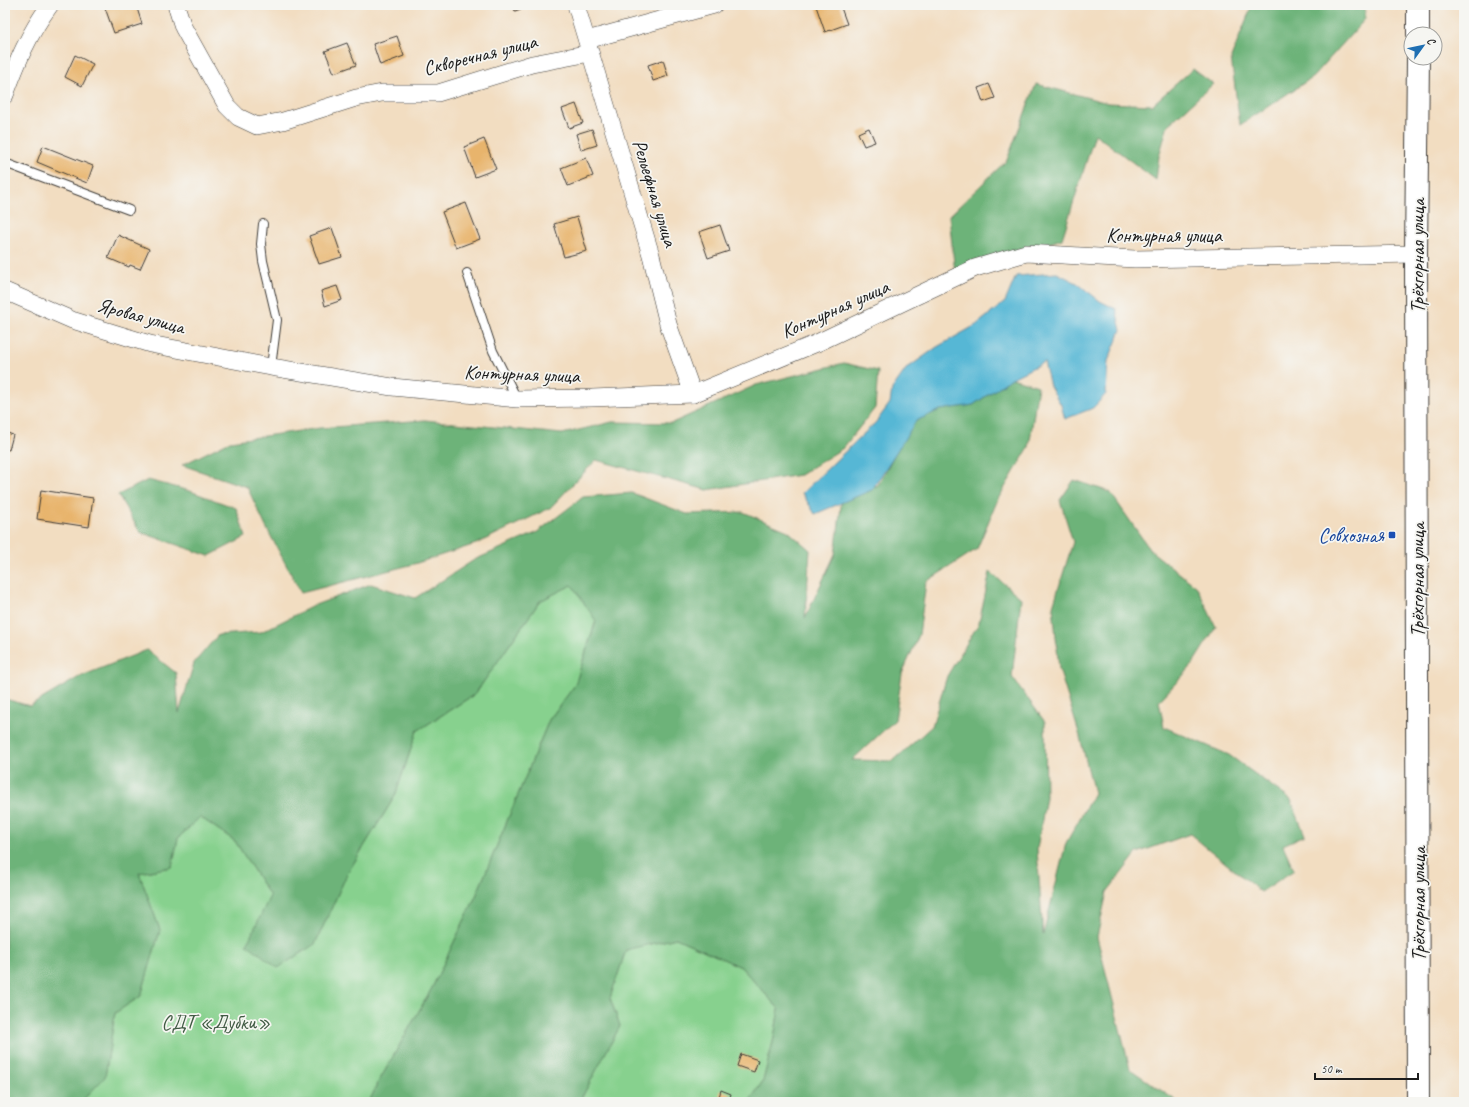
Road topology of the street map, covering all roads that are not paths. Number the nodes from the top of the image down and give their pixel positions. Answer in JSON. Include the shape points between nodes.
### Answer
{"nodes":[{"id":1,"x":50,"y":5,"type":"edge"},
{"id":2,"x":176,"y":5,"type":"edge"},
{"id":3,"x":576,"y":5,"type":"edge"},
{"id":4,"x":714,"y":5,"type":"edge"},
{"id":5,"x":1418,"y":5,"type":"edge"},
{"id":6,"x":1418,"y":26,"type":"edge"},
{"id":7,"x":588,"y":46,"type":"junction"},
{"id":8,"x":1418,"y":66,"type":"edge"},
{"id":9,"x":5,"y":95,"type":"edge"},
{"id":10,"x":5,"y":163,"type":"edge"},
{"id":11,"x":129,"y":210,"type":"dead end"},
{"id":12,"x":263,"y":224,"type":"dead end"},
{"id":13,"x":1416,"y":254,"type":"junction"},
{"id":14,"x":467,"y":273,"type":"dead end"},
{"id":15,"x":5,"y":292,"type":"edge"},
{"id":16,"x":271,"y":367,"type":"junction"},
{"id":17,"x":693,"y":394,"type":"junction"},
{"id":18,"x":517,"y":399,"type":"junction"},
{"id":19,"x":1418,"y":1102,"type":"edge"}],
"edges":[{"from":1,"to":9,"type":"street","via":[[36,23]]},
{"from":2,"to":7,"type":"street","name":"Скворечная улица","via":[[183,27],[227,106],[238,117],[257,126],[382,93],[438,93]]},
{"from":3,"to":7,"type":"street","name":"Рельефная улица"},
{"from":4,"to":7,"type":"street","name":"Скворечная улица"},
{"from":5,"to":6,"type":"highway"},
{"from":7,"to":17,"type":"street","name":"Рельефная улица","via":[[652,255],[668,324]]},
{"from":8,"to":13,"type":"highway","name":"Трёхгорная улица"},
{"from":10,"to":11,"type":"lane"},
{"from":12,"to":16,"type":"lane","via":[[263,261],[277,320]]},
{"from":13,"to":17,"type":"street","name":"Контурная улица","via":[[1135,259],[1026,253],[975,268],[817,342]]},
{"from":13,"to":19,"type":"highway","name":"Трёхгорная улица"},
{"from":14,"to":18,"type":"lane","via":[[493,351]]},
{"from":15,"to":16,"type":"street","name":"Яровая улица","via":[[72,320],[150,344]]},
{"from":16,"to":18,"type":"street","name":"Контурная улица","via":[[392,387]]},
{"from":17,"to":18,"type":"street","name":"Контурная улица"}]}
